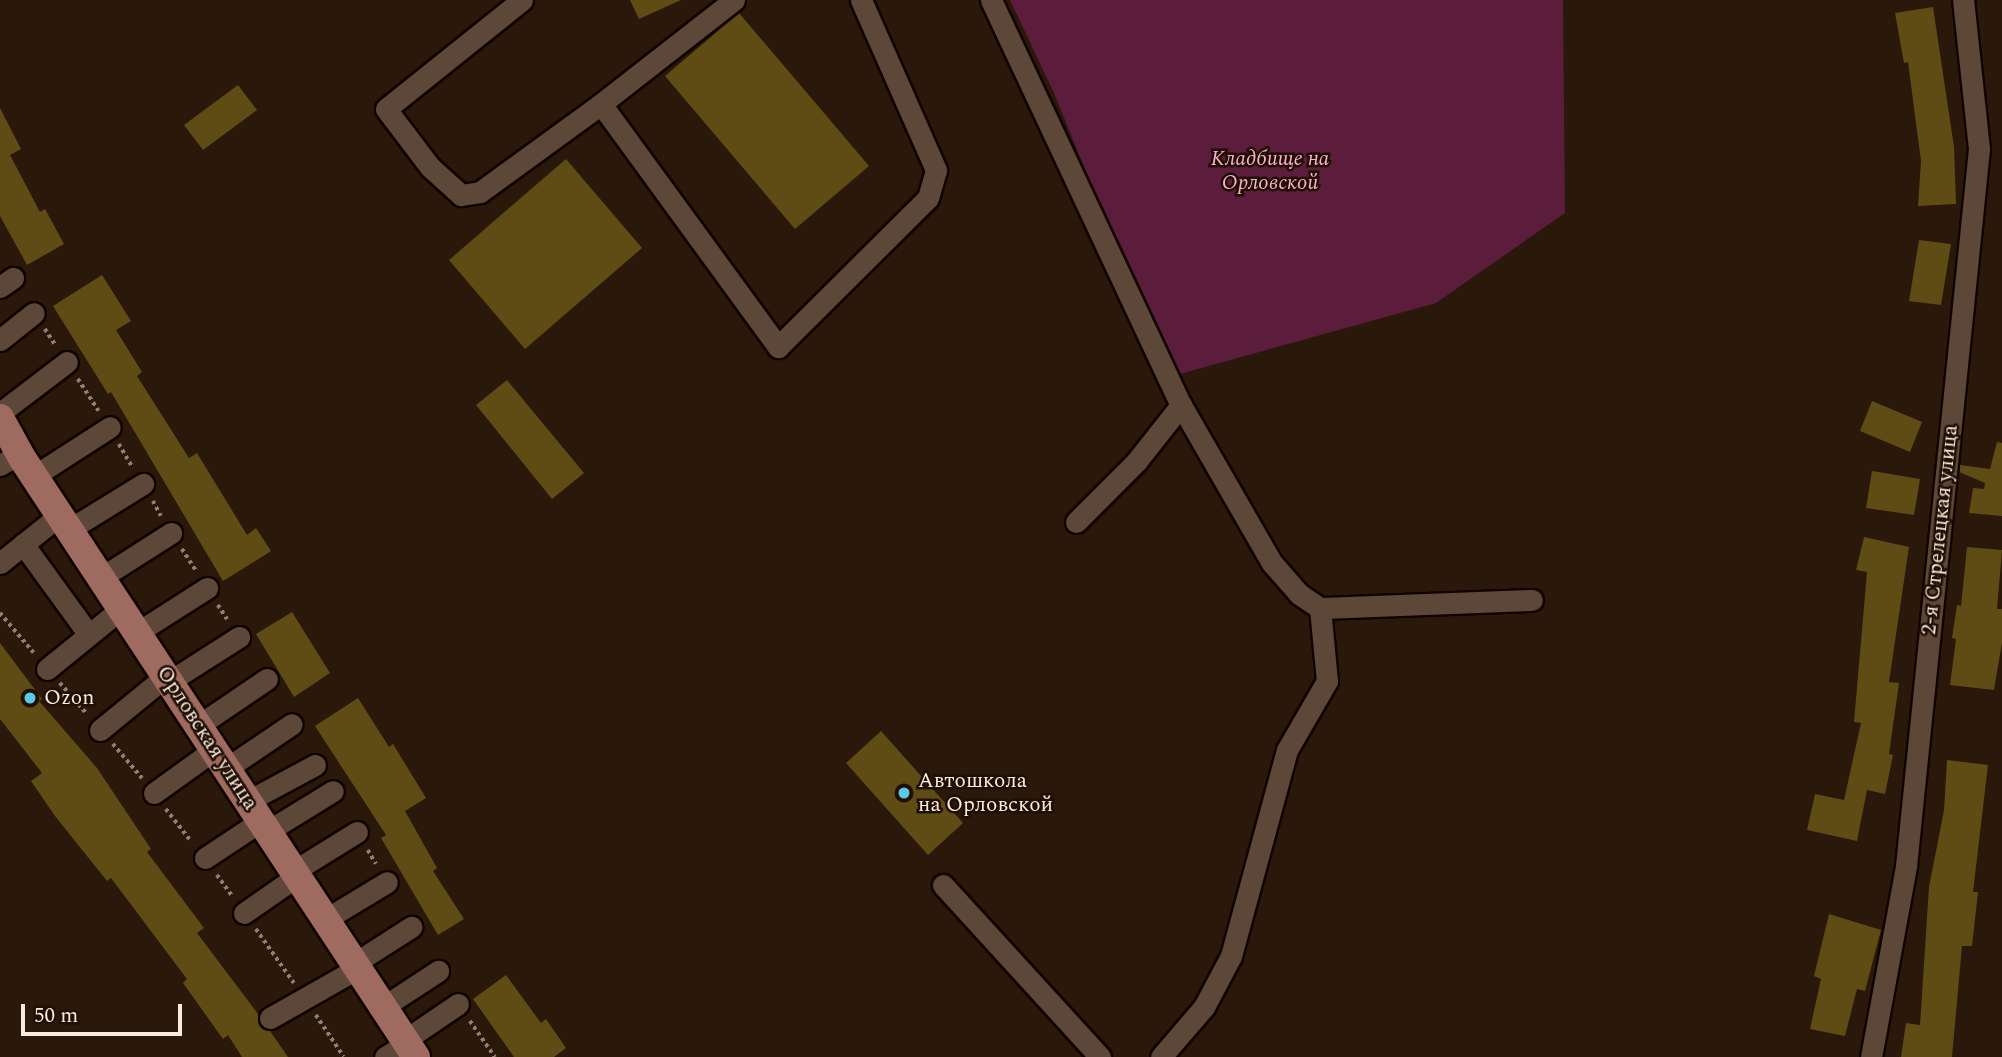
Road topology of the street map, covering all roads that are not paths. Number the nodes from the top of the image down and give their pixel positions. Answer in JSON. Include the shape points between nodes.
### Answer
{"nodes":[{"id":1,"x":522,"y":0,"type":"edge"},
{"id":2,"x":734,"y":0,"type":"edge"},
{"id":3,"x":861,"y":0,"type":"edge"},
{"id":4,"x":990,"y":0,"type":"edge"},
{"id":5,"x":1964,"y":0,"type":"edge"},
{"id":6,"x":601,"y":104,"type":"junction"},
{"id":7,"x":34,"y":313,"type":"dead end"},
{"id":8,"x":0,"y":340,"type":"edge"},
{"id":9,"x":67,"y":362,"type":"dead end"},
{"id":10,"x":1181,"y":405,"type":"junction"},
{"id":11,"x":0,"y":416,"type":"edge"},
{"id":12,"x":110,"y":427,"type":"dead end"},
{"id":13,"x":18,"y":465,"type":"edge"},
{"id":14,"x":143,"y":484,"type":"dead end"},
{"id":15,"x":66,"y":522,"type":"junction"},
{"id":16,"x":1076,"y":522,"type":"dead end"},
{"id":17,"x":171,"y":533,"type":"dead end"},
{"id":18,"x":23,"y":544,"type":"junction"},
{"id":19,"x":0,"y":563,"type":"edge"},
{"id":20,"x":102,"y":577,"type":"junction"},
{"id":21,"x":207,"y":588,"type":"dead end"},
{"id":22,"x":1532,"y":600,"type":"dead end"},
{"id":23,"x":122,"y":608,"type":"junction"},
{"id":24,"x":1320,"y":608,"type":"junction"},
{"id":25,"x":138,"y":632,"type":"junction"},
{"id":26,"x":89,"y":635,"type":"junction"},
{"id":27,"x":239,"y":637,"type":"dead end"},
{"id":28,"x":47,"y":669,"type":"road end"},
{"id":29,"x":168,"y":678,"type":"junction"},
{"id":30,"x":267,"y":679,"type":"dead end"},
{"id":31,"x":292,"y":724,"type":"dead end"},
{"id":32,"x":199,"y":725,"type":"junction"},
{"id":33,"x":100,"y":730,"type":"road end"},
{"id":34,"x":221,"y":758,"type":"junction"},
{"id":35,"x":315,"y":765,"type":"dead end"},
{"id":36,"x":333,"y":791,"type":"dead end"},
{"id":37,"x":154,"y":793,"type":"road end"},
{"id":38,"x":259,"y":817,"type":"junction"},
{"id":39,"x":357,"y":832,"type":"dead end"},
{"id":40,"x":205,"y":858,"type":"road end"},
{"id":41,"x":296,"y":873,"type":"junction"},
{"id":42,"x":387,"y":882,"type":"dead end"},
{"id":43,"x":943,"y":885,"type":"dead end"},
{"id":44,"x":244,"y":913,"type":"road end"},
{"id":45,"x":326,"y":919,"type":"junction"},
{"id":46,"x":411,"y":927,"type":"dead end"},
{"id":47,"x":356,"y":966,"type":"junction"},
{"id":48,"x":438,"y":971,"type":"dead end"},
{"id":49,"x":458,"y":1003,"type":"dead end"},
{"id":50,"x":383,"y":1007,"type":"junction"},
{"id":51,"x":270,"y":1018,"type":"dead end"},
{"id":52,"x":403,"y":1049,"type":"edge"},
{"id":53,"x":1100,"y":1057,"type":"edge"},
{"id":54,"x":1161,"y":1057,"type":"edge"},
{"id":55,"x":1871,"y":1057,"type":"edge"}],
"edges":[{"from":1,"to":6,"type":"street","via":[[386,109],[430,167],[461,194],[480,192]]},
{"from":2,"to":6,"type":"street"},
{"from":3,"to":6,"type":"street","via":[[936,170],[928,198],[778,347]]},
{"from":4,"to":10,"type":"street"},
{"from":5,"to":55,"type":"street","name":"2-я Стрелецкая улица","via":[[1979,149],[1906,866]]},
{"from":7,"to":8,"type":"street"},
{"from":9,"to":11,"type":"street"},
{"from":10,"to":16,"type":"street","via":[[1136,462]]},
{"from":10,"to":24,"type":"street","via":[[1272,563],[1299,594]]},
{"from":11,"to":13,"type":"main road","name":"Орловская улица"},
{"from":12,"to":13,"type":"street"},
{"from":13,"to":15,"type":"main road","name":"Орловская улица"},
{"from":14,"to":15,"type":"street"},
{"from":15,"to":18,"type":"street"},
{"from":15,"to":20,"type":"main road","name":"Орловская улица"},
{"from":17,"to":20,"type":"street"},
{"from":18,"to":19,"type":"street"},
{"from":18,"to":26,"type":"street"},
{"from":20,"to":23,"type":"main road","name":"Орловская улица"},
{"from":21,"to":25,"type":"street"},
{"from":22,"to":24,"type":"street"},
{"from":23,"to":25,"type":"main road","name":"Орловская улица"},
{"from":23,"to":26,"type":"street"},
{"from":24,"to":54,"type":"street","via":[[1326,681],[1287,750],[1231,956],[1204,1007]]},
{"from":25,"to":29,"type":"main road","name":"Орловская улица"},
{"from":26,"to":28,"type":"street"},
{"from":27,"to":29,"type":"street"},
{"from":29,"to":32,"type":"main road","name":"Орловская улица"},
{"from":29,"to":33,"type":"street"},
{"from":30,"to":32,"type":"street"},
{"from":31,"to":34,"type":"street"},
{"from":32,"to":34,"type":"main road","name":"Орловская улица"},
{"from":34,"to":37,"type":"street"},
{"from":34,"to":38,"type":"main road","name":"Орловская улица"},
{"from":35,"to":38,"type":"street"},
{"from":36,"to":38,"type":"street"},
{"from":38,"to":40,"type":"street"},
{"from":38,"to":41,"type":"main road","name":"Орловская улица"},
{"from":39,"to":41,"type":"street"},
{"from":41,"to":44,"type":"street"},
{"from":41,"to":45,"type":"main road","name":"Орловская улица"},
{"from":42,"to":45,"type":"street"},
{"from":43,"to":53,"type":"street"},
{"from":45,"to":47,"type":"main road","name":"Орловская улица"},
{"from":46,"to":47,"type":"street"},
{"from":47,"to":50,"type":"main road","name":"Орловская улица"},
{"from":47,"to":51,"type":"street"},
{"from":48,"to":50,"type":"street"},
{"from":49,"to":52,"type":"street"},
{"from":50,"to":52,"type":"main road","name":"Орловская улица"}]}
